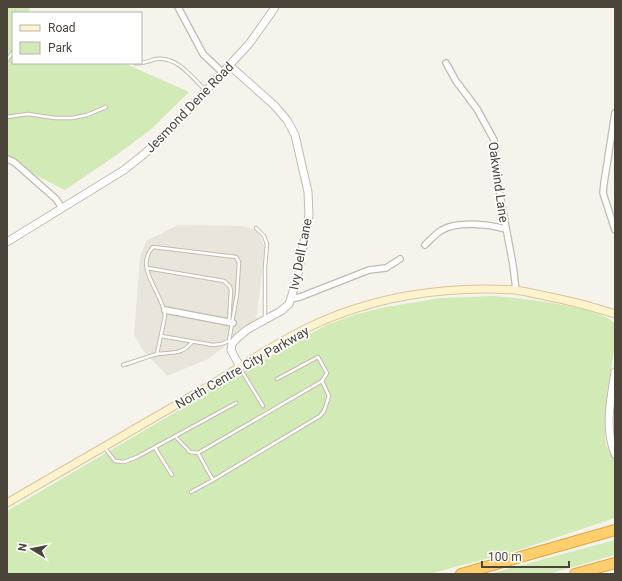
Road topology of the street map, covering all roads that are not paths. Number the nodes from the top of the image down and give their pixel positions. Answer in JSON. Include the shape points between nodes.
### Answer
{"nodes":[{"id":1,"x":178,"y":7,"type":"edge"},
{"id":2,"x":275,"y":7,"type":"edge"},
{"id":3,"x":142,"y":63,"type":"edge"},
{"id":4,"x":446,"y":63,"type":"dead end"},
{"id":5,"x":229,"y":64,"type":"junction"},
{"id":6,"x":222,"y":72,"type":"junction"},
{"id":7,"x":206,"y":90,"type":"junction"},
{"id":8,"x":106,"y":107,"type":"dead end"},
{"id":9,"x":615,"y":113,"type":"edge"},
{"id":10,"x":7,"y":117,"type":"edge"},
{"id":11,"x":7,"y":159,"type":"edge"},
{"id":12,"x":62,"y":208,"type":"junction"},
{"id":13,"x":256,"y":228,"type":"dead end"},
{"id":14,"x":505,"y":229,"type":"junction"},
{"id":15,"x":615,"y":230,"type":"edge"},
{"id":16,"x":7,"y":242,"type":"edge"},
{"id":17,"x":425,"y":245,"type":"dead end"},
{"id":18,"x":400,"y":259,"type":"dead end"},
{"id":19,"x":147,"y":268,"type":"junction"},
{"id":20,"x":516,"y":290,"type":"junction"},
{"id":21,"x":291,"y":299,"type":"junction"},
{"id":22,"x":165,"y":310,"type":"junction"},
{"id":23,"x":615,"y":314,"type":"edge"},
{"id":24,"x":265,"y":320,"type":"junction"},
{"id":25,"x":231,"y":322,"type":"junction"},
{"id":26,"x":161,"y":336,"type":"junction"},
{"id":27,"x":193,"y":342,"type":"junction"},
{"id":28,"x":231,"y":342,"type":"junction"},
{"id":29,"x":157,"y":354,"type":"junction"},
{"id":30,"x":123,"y":365,"type":"dead end"},
{"id":31,"x":240,"y":367,"type":"junction"},
{"id":32,"x":615,"y":372,"type":"edge"},
{"id":33,"x":277,"y":379,"type":"dead end"},
{"id":34,"x":322,"y":381,"type":"junction"},
{"id":35,"x":236,"y":403,"type":"dead end"},
{"id":36,"x":263,"y":406,"type":"dead end"},
{"id":37,"x":175,"y":436,"type":"junction"},
{"id":38,"x":104,"y":447,"type":"junction"},
{"id":39,"x":155,"y":448,"type":"junction"},
{"id":40,"x":198,"y":453,"type":"junction"},
{"id":41,"x":615,"y":454,"type":"edge"},
{"id":42,"x":172,"y":475,"type":"dead end"},
{"id":43,"x":213,"y":480,"type":"junction"},
{"id":44,"x":191,"y":492,"type":"dead end"},
{"id":45,"x":7,"y":503,"type":"edge"},
{"id":46,"x":615,"y":530,"type":"edge"},
{"id":47,"x":615,"y":563,"type":"edge"},
{"id":48,"x":461,"y":574,"type":"edge"},
{"id":49,"x":575,"y":574,"type":"edge"}],
"edges":[{"from":1,"to":6,"type":"street","via":[[203,54]]},
{"from":2,"to":5,"type":"street","name":"Jesmond Dene Road","via":[[248,44]]},
{"from":3,"to":7,"type":"lane","via":[[168,59],[181,66]]},
{"from":4,"to":14,"type":"street","name":"Oakwind Lane","via":[[494,140],[496,174]]},
{"from":5,"to":6,"type":"street","name":"Jesmond Dene Road"},
{"from":5,"to":21,"type":"street","name":"Ivy Dell Lane","via":[[274,104],[295,135],[308,192],[309,215]]},
{"from":6,"to":7,"type":"street","name":"Jesmond Dene Road"},
{"from":7,"to":12,"type":"street","name":"Jesmond Dene Road","via":[[143,155],[124,170]]},
{"from":8,"to":10,"type":"lane","via":[[72,118],[28,114]]},
{"from":9,"to":15,"type":"street","via":[[603,193]]},
{"from":11,"to":12,"type":"street","via":[[14,162],[56,199]]},
{"from":12,"to":16,"type":"street","name":"Jesmond Dene Road"},
{"from":13,"to":24,"type":"lane","via":[[264,236],[267,244]]},
{"from":14,"to":17,"type":"street","via":[[480,225],[454,225],[442,230]]},
{"from":14,"to":20,"type":"street","name":"Oakwind Lane"},
{"from":18,"to":21,"type":"street","via":[[386,268],[369,270]]},
{"from":19,"to":22,"type":"lane","via":[[148,276]]},
{"from":19,"to":25,"type":"lane","via":[[224,281],[231,291]]},
{"from":19,"to":25,"type":"lane","via":[[148,252],[153,248],[236,257],[239,262],[237,294]]},
{"from":20,"to":23,"type":"main road","name":"North Centre City Parkway","via":[[567,300]]},
{"from":20,"to":31,"type":"main road","name":"North Centre City Parkway","via":[[451,290],[420,293],[368,304],[307,328]]},
{"from":21,"to":24,"type":"street","name":"Ivy Dell Lane","via":[[289,304]]},
{"from":22,"to":25,"type":"street"},
{"from":22,"to":26,"type":"lane"},
{"from":24,"to":28,"type":"street","name":"Ivy Dell Lane"},
{"from":25,"to":28,"type":"lane"},
{"from":26,"to":27,"type":"lane"},
{"from":26,"to":29,"type":"lane"},
{"from":27,"to":28,"type":"lane","via":[[213,345]]},
{"from":27,"to":29,"type":"lane","via":[[176,353]]},
{"from":28,"to":31,"type":"street","via":[[231,350]]},
{"from":29,"to":30,"type":"lane"},
{"from":31,"to":36,"type":"lane"},
{"from":31,"to":38,"type":"main road","name":"North Centre City Parkway"},
{"from":32,"to":41,"type":"street","via":[[609,409],[609,431]]},
{"from":33,"to":34,"type":"lane","via":[[318,357],[327,373]]},
{"from":34,"to":40,"type":"lane"},
{"from":34,"to":43,"type":"lane","via":[[329,396],[320,416]]},
{"from":35,"to":37,"type":"lane"},
{"from":37,"to":39,"type":"lane"},
{"from":37,"to":40,"type":"lane","via":[[190,452]]},
{"from":38,"to":39,"type":"lane","via":[[113,459],[120,462]]},
{"from":38,"to":45,"type":"main road","name":"North Centre City Parkway"},
{"from":39,"to":42,"type":"lane"},
{"from":40,"to":43,"type":"lane"},
{"from":43,"to":44,"type":"lane"},
{"from":46,"to":48,"type":"highway"},
{"from":47,"to":49,"type":"highway"}]}
